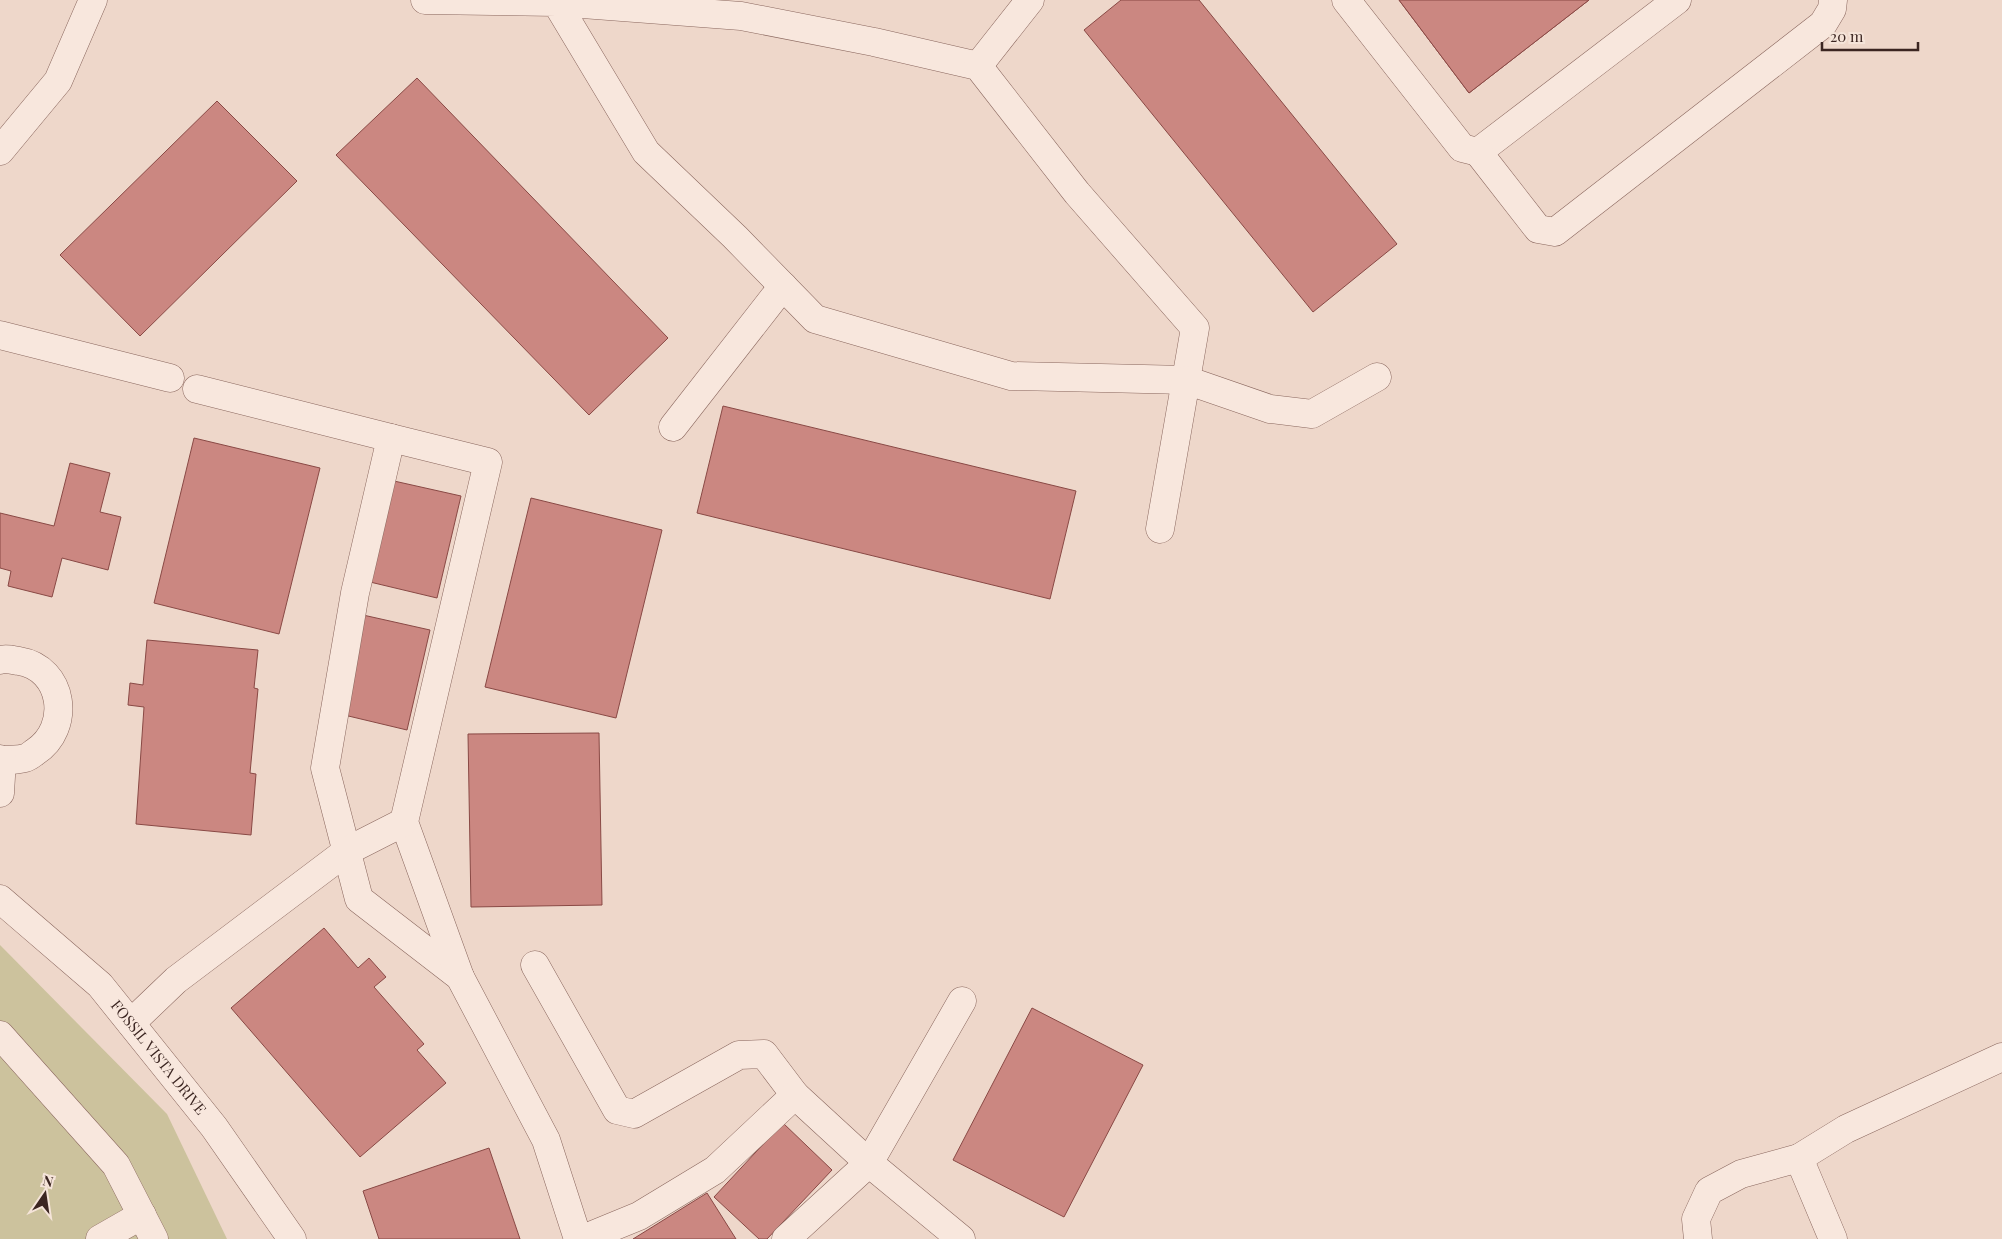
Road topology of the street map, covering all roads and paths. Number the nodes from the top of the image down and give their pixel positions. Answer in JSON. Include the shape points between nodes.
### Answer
{"nodes":[{"id":1,"x":93,"y":0,"type":"edge"},
{"id":2,"x":425,"y":0,"type":"edge"},
{"id":3,"x":1030,"y":0,"type":"edge"},
{"id":4,"x":1346,"y":0,"type":"edge"},
{"id":5,"x":1678,"y":0,"type":"edge"},
{"id":6,"x":1833,"y":0,"type":"edge"},
{"id":7,"x":556,"y":1,"type":"edge"},
{"id":8,"x":978,"y":66,"type":"junction"},
{"id":9,"x":0,"y":151,"type":"edge"},
{"id":10,"x":1478,"y":152,"type":"junction"},
{"id":11,"x":783,"y":286,"type":"junction"},
{"id":12,"x":0,"y":335,"type":"edge"},
{"id":13,"x":1377,"y":377,"type":"dead end"},
{"id":14,"x":170,"y":378,"type":"dead end"},
{"id":15,"x":1186,"y":380,"type":"junction"},
{"id":16,"x":197,"y":389,"type":"dead end"},
{"id":17,"x":672,"y":427,"type":"dead end"},
{"id":18,"x":391,"y":438,"type":"junction"},
{"id":19,"x":1160,"y":530,"type":"dead end"},
{"id":20,"x":0,"y":660,"type":"edge"},
{"id":21,"x":1,"y":760,"type":"edge"},
{"id":22,"x":0,"y":793,"type":"edge"},
{"id":23,"x":404,"y":822,"type":"junction"},
{"id":24,"x":346,"y":851,"type":"junction"},
{"id":25,"x":0,"y":899,"type":"edge"},
{"id":26,"x":535,"y":965,"type":"dead end"},
{"id":27,"x":460,"y":977,"type":"junction"},
{"id":28,"x":962,"y":1001,"type":"dead end"},
{"id":29,"x":131,"y":1023,"type":"junction"},
{"id":30,"x":0,"y":1035,"type":"edge"},
{"id":31,"x":2002,"y":1057,"type":"edge"},
{"id":32,"x":795,"y":1095,"type":"junction"},
{"id":33,"x":1799,"y":1158,"type":"junction"},
{"id":34,"x":869,"y":1163,"type":"junction"},
{"id":35,"x":142,"y":1215,"type":"junction"},
{"id":36,"x":100,"y":1239,"type":"edge"},
{"id":37,"x":154,"y":1239,"type":"edge"},
{"id":38,"x":292,"y":1239,"type":"edge"},
{"id":39,"x":578,"y":1239,"type":"edge"},
{"id":40,"x":583,"y":1239,"type":"edge"},
{"id":41,"x":786,"y":1239,"type":"edge"},
{"id":42,"x":961,"y":1239,"type":"edge"},
{"id":43,"x":1698,"y":1239,"type":"edge"},
{"id":44,"x":1833,"y":1239,"type":"edge"}],
"edges":[{"from":1,"to":9,"type":"street","via":[[58,82]]},
{"from":2,"to":7,"type":"street"},
{"from":3,"to":8,"type":"street"},
{"from":4,"to":10,"type":"street","via":[[1462,148]]},
{"from":5,"to":10,"type":"street"},
{"from":6,"to":10,"type":"street","via":[[1832,9],[1823,24],[1555,232],[1538,229]]},
{"from":7,"to":8,"type":"street","via":[[742,16]]},
{"from":7,"to":11,"type":"street","via":[[646,152]]},
{"from":8,"to":15,"type":"street","via":[[1077,193],[1195,328]]},
{"from":11,"to":15,"type":"street","via":[[815,319],[1011,376]]},
{"from":11,"to":17,"type":"street"},
{"from":12,"to":14,"type":"street"},
{"from":13,"to":15,"type":"street","via":[[1312,414],[1270,409]]},
{"from":15,"to":19,"type":"street"},
{"from":16,"to":18,"type":"street"},
{"from":18,"to":23,"type":"street","via":[[488,462]]},
{"from":18,"to":24,"type":"street","via":[[355,593],[325,768]]},
{"from":20,"to":21,"type":"street","via":[[28,662],[48,677],[59,698],[58,723],[47,744],[26,758]]},
{"from":21,"to":22,"type":"street"},
{"from":23,"to":24,"type":"street"},
{"from":23,"to":27,"type":"street"},
{"from":24,"to":27,"type":"street","via":[[359,899]]},
{"from":24,"to":29,"type":"street","via":[[176,980]]},
{"from":25,"to":29,"type":"street","name":"FOSSIL VISTA DRIVE","via":[[100,985]]},
{"from":26,"to":32,"type":"street","via":[[617,1110],[634,1114],[739,1055],[764,1054]]},
{"from":27,"to":39,"type":"street","via":[[546,1140]]},
{"from":28,"to":34,"type":"street"},
{"from":29,"to":38,"type":"street","name":"FOSSIL VISTA DRIVE","via":[[214,1126]]},
{"from":30,"to":35,"type":"street","via":[[116,1165]]},
{"from":31,"to":33,"type":"street","via":[[1846,1129]]},
{"from":32,"to":34,"type":"street"},
{"from":32,"to":40,"type":"street","via":[[715,1170],[639,1216]]},
{"from":33,"to":43,"type":"street","via":[[1741,1174],[1709,1190],[1696,1219]]},
{"from":33,"to":44,"type":"street"},
{"from":34,"to":41,"type":"street"},
{"from":34,"to":42,"type":"street"},
{"from":35,"to":36,"type":"street"},
{"from":35,"to":37,"type":"street"}]}
